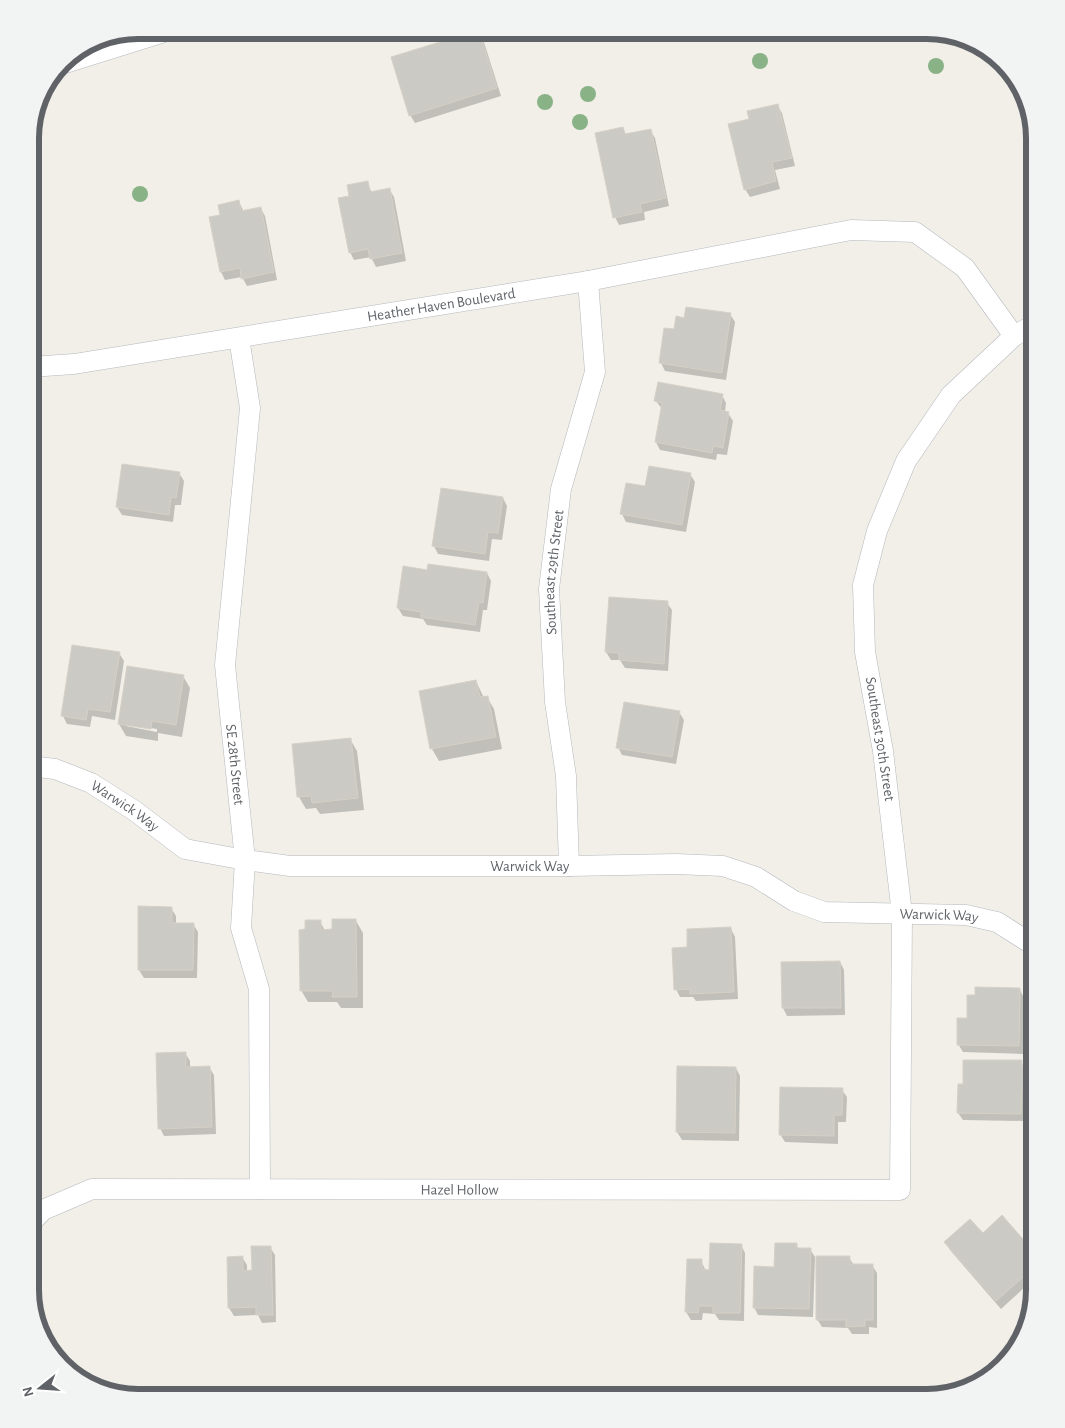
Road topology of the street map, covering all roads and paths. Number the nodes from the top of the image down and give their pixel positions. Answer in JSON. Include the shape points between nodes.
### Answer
{"nodes":[{"id":1,"x":132,"y":39,"type":"edge"},
{"id":2,"x":84,"y":54,"type":"edge"},
{"id":3,"x":588,"y":281,"type":"junction"},
{"id":4,"x":1026,"y":329,"type":"edge"},
{"id":5,"x":1014,"y":336,"type":"junction"},
{"id":6,"x":239,"y":338,"type":"junction"},
{"id":7,"x":39,"y":366,"type":"edge"},
{"id":8,"x":39,"y":767,"type":"edge"},
{"id":9,"x":245,"y":860,"type":"junction"},
{"id":10,"x":569,"y":866,"type":"junction"},
{"id":11,"x":902,"y":914,"type":"junction"},
{"id":12,"x":1026,"y":940,"type":"edge"},
{"id":13,"x":260,"y":1189,"type":"junction"},
{"id":14,"x":900,"y":1190,"type":"joint"},
{"id":15,"x":39,"y":1214,"type":"edge"}],
"edges":[{"from":1,"to":2,"type":"street"},
{"from":3,"to":5,"type":"street","name":"Heather Haven Boulevard","via":[[851,230],[915,232],[965,268]]},
{"from":3,"to":6,"type":"street","name":"Heather Haven Boulevard"},
{"from":3,"to":10,"type":"street","name":"Southeast 29th Street","via":[[595,372],[562,490],[549,589],[555,702],[566,776]]},
{"from":4,"to":5,"type":"street","name":"Southeast 30th Street"},
{"from":5,"to":11,"type":"street","name":"Southeast 30th Street","via":[[951,395],[906,461],[876,531],[863,585],[865,652],[883,751]]},
{"from":6,"to":7,"type":"street","name":"Heather Haven Boulevard","via":[[74,364]]},
{"from":6,"to":9,"type":"street","name":"SE 28th Street","via":[[250,408],[225,665]]},
{"from":8,"to":9,"type":"street","name":"Warwick Way","via":[[55,769],[91,783],[185,849]]},
{"from":9,"to":10,"type":"street","name":"Warwick Way","via":[[290,866]]},
{"from":9,"to":13,"type":"street","name":"SE 28th Street","via":[[240,928],[259,988]]},
{"from":10,"to":11,"type":"street","name":"Warwick Way","via":[[723,866],[756,877],[794,901],[824,912]]},
{"from":11,"to":12,"type":"street","name":"Warwick Way","via":[[966,915],[997,922]]},
{"from":11,"to":14,"type":"street","name":"Southeast 30th Street"},
{"from":13,"to":14,"type":"street","name":"Hazel Hollow"},
{"from":13,"to":15,"type":"street","name":"Hazel Hollow","via":[[92,1189]]}]}
